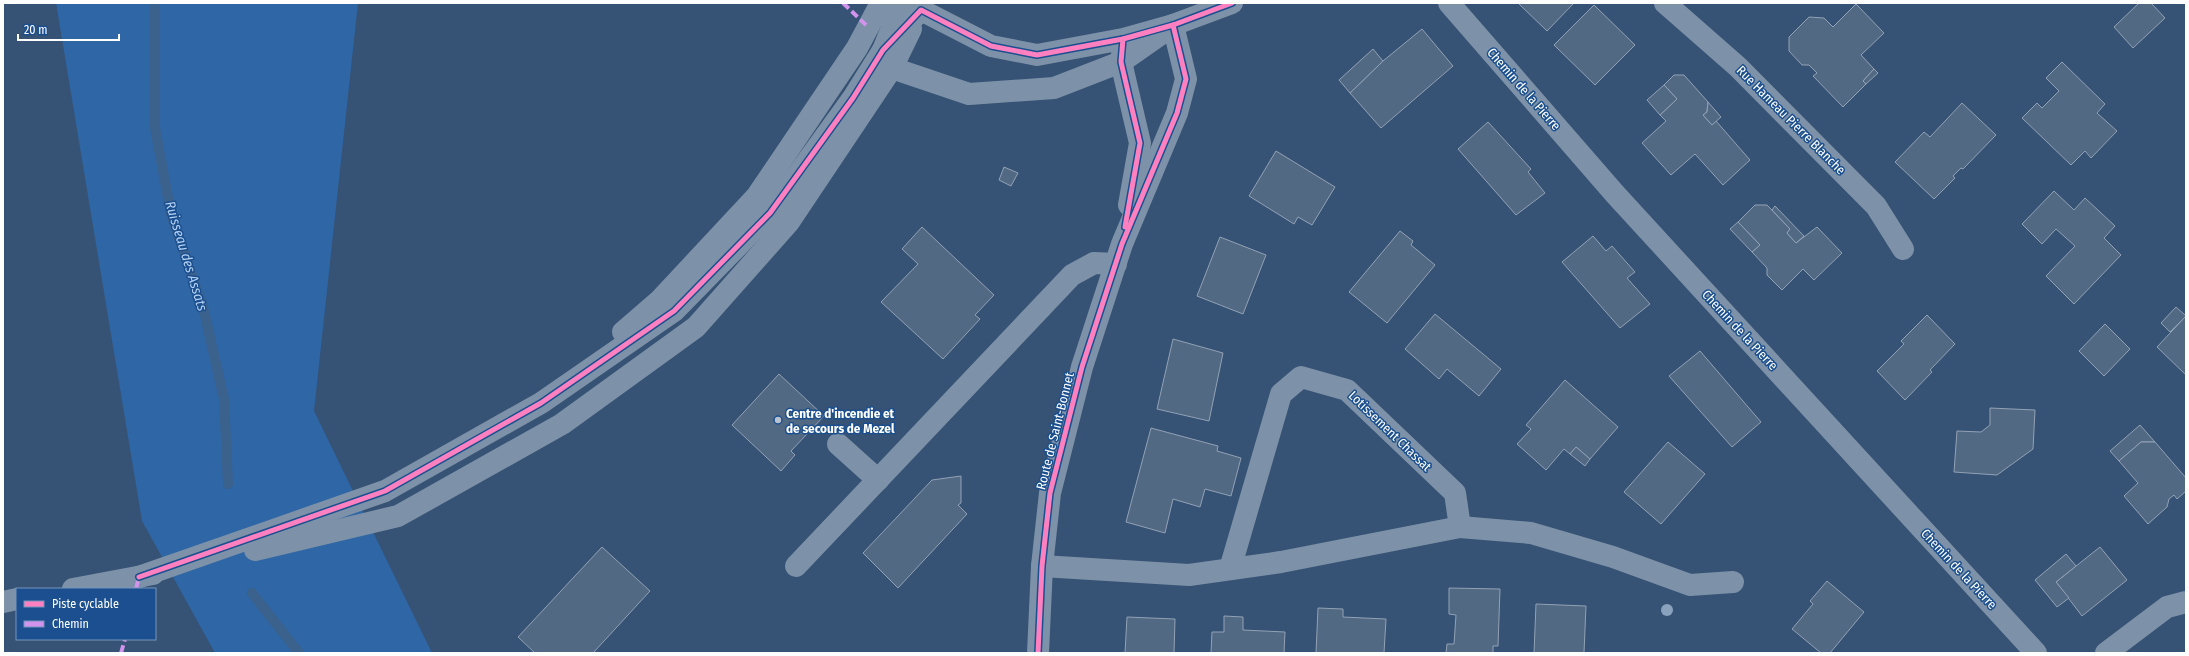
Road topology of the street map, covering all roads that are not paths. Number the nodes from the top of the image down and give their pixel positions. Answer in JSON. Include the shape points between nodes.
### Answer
{"nodes":[{"id":1,"x":881,"y":3,"type":"edge"},
{"id":2,"x":1232,"y":3,"type":"edge"},
{"id":3,"x":1449,"y":3,"type":"edge"},
{"id":4,"x":1665,"y":3,"type":"edge"},
{"id":5,"x":916,"y":5,"type":"edge"},
{"id":6,"x":1173,"y":25,"type":"junction"},
{"id":7,"x":1123,"y":39,"type":"junction"},
{"id":8,"x":888,"y":59,"type":"junction"},
{"id":9,"x":1121,"y":62,"type":"junction"},
{"id":10,"x":1903,"y":249,"type":"dead end"},
{"id":11,"x":1119,"y":254,"type":"junction"},
{"id":12,"x":541,"y":403,"type":"junction"},
{"id":13,"x":838,"y":444,"type":"dead end"},
{"id":14,"x":878,"y":480,"type":"junction"},
{"id":15,"x":1460,"y":527,"type":"junction"},
{"id":16,"x":796,"y":566,"type":"dead end"},
{"id":17,"x":1042,"y":566,"type":"junction"},
{"id":18,"x":1230,"y":569,"type":"junction"},
{"id":19,"x":139,"y":577,"type":"junction"},
{"id":20,"x":1733,"y":582,"type":"dead end"},
{"id":21,"x":78,"y":588,"type":"edge"},
{"id":22,"x":16,"y":599,"type":"edge"},
{"id":23,"x":3,"y":602,"type":"edge"},
{"id":24,"x":2186,"y":602,"type":"edge"},
{"id":25,"x":1038,"y":653,"type":"edge"},
{"id":26,"x":2036,"y":653,"type":"edge"},
{"id":27,"x":2106,"y":653,"type":"edge"}],
"edges":[{"from":1,"to":12,"type":"street","via":[[857,48],[757,196],[660,300]]},
{"from":2,"to":6,"type":"street"},
{"from":3,"to":26,"type":"street","name":"Chemin de la Pierre","via":[[1615,194]]},
{"from":4,"to":10,"type":"street","name":"Rue Hameau Pierre Blanche","via":[[1738,67],[1876,206]]},
{"from":5,"to":7,"type":"street","via":[[991,46],[1037,55]]},
{"from":5,"to":8,"type":"street"},
{"from":6,"to":7,"type":"street"},
{"from":6,"to":9,"type":"street"},
{"from":6,"to":11,"type":"street","name":"Route de Saint-Bonnet","via":[[1186,79],[1177,113]]},
{"from":7,"to":9,"type":"street","name":"Route de Saint-Bonnet"},
{"from":8,"to":9,"type":"street","via":[[969,94],[1054,88]]},
{"from":8,"to":12,"type":"street","via":[[853,98],[770,213],[674,312]]},
{"from":8,"to":19,"type":"street","via":[[789,222],[696,327],[562,424],[398,516]]},
{"from":9,"to":11,"type":"street","name":"Route de Saint-Bonnet","via":[[1140,143]]},
{"from":11,"to":14,"type":"street","via":[[1072,275]]},
{"from":11,"to":17,"type":"street","name":"Route de Saint-Bonnet","via":[[1082,367],[1054,478]]},
{"from":12,"to":19,"type":"street","via":[[385,491]]},
{"from":13,"to":14,"type":"street"},
{"from":14,"to":16,"type":"street"},
{"from":15,"to":18,"type":"street","via":[[1281,562]]},
{"from":15,"to":18,"type":"street","name":"Lotissement Chassat","via":[[1455,493],[1347,390],[1301,378],[1281,394]]},
{"from":15,"to":20,"type":"street","via":[[1531,533],[1613,557],[1690,585]]},
{"from":17,"to":18,"type":"street","via":[[1189,575]]},
{"from":17,"to":25,"type":"street","name":"Route de Saint-Bonnet"},
{"from":19,"to":21,"type":"street"},
{"from":22,"to":23,"type":"street"},
{"from":24,"to":27,"type":"street","via":[[2167,607]]}]}
